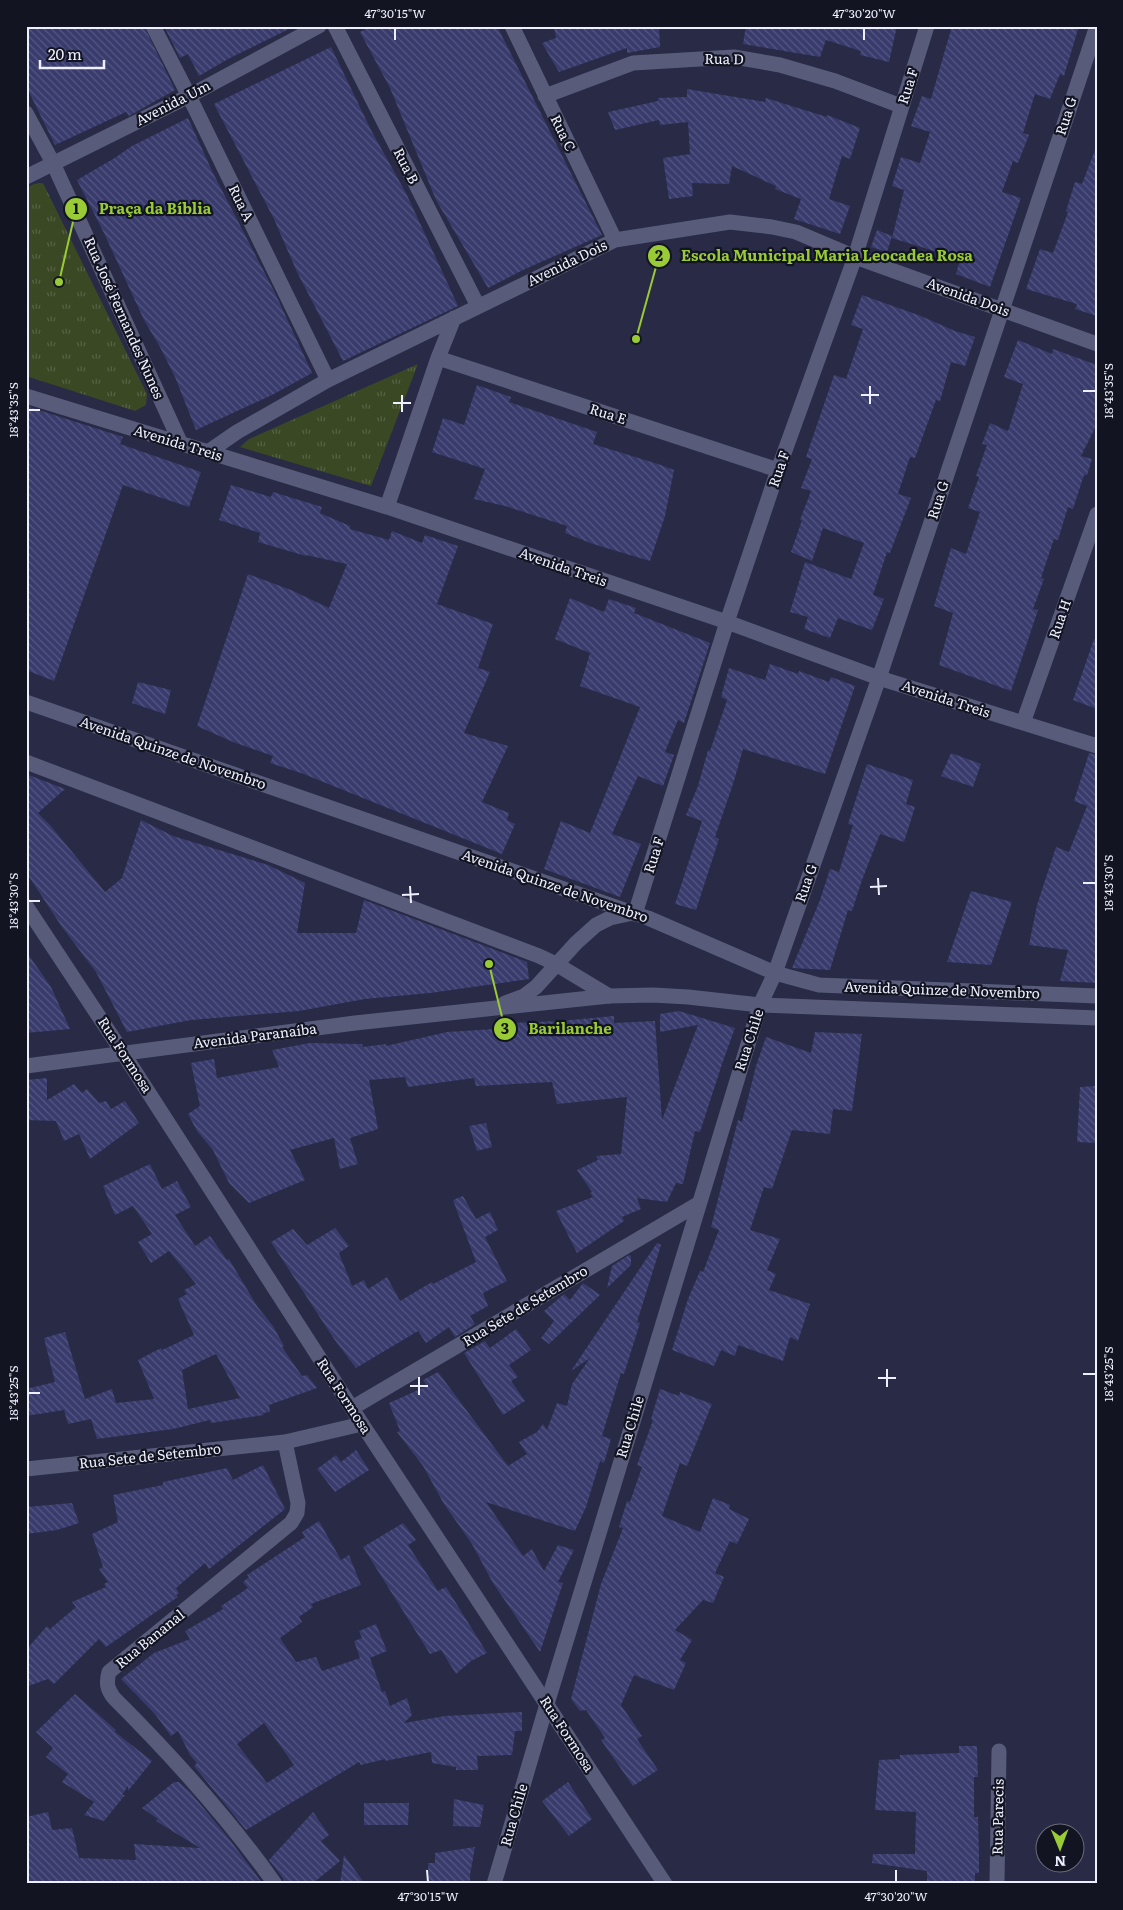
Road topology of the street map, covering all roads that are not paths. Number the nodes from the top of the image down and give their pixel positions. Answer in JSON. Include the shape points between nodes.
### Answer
{"nodes":[{"id":1,"x":153,"y":26,"type":"edge"},
{"id":2,"x":319,"y":26,"type":"edge"},
{"id":3,"x":335,"y":26,"type":"edge"},
{"id":4,"x":512,"y":26,"type":"edge"},
{"id":5,"x":927,"y":26,"type":"edge"},
{"id":6,"x":1097,"y":26,"type":"edge"},
{"id":7,"x":189,"y":96,"type":"junction"},
{"id":8,"x":545,"y":96,"type":"junction"},
{"id":9,"x":902,"y":106,"type":"junction"},
{"id":10,"x":26,"y":113,"type":"edge"},
{"id":11,"x":54,"y":163,"type":"junction"},
{"id":12,"x":26,"y":177,"type":"edge"},
{"id":13,"x":615,"y":240,"type":"junction"},
{"id":14,"x":855,"y":257,"type":"junction"},
{"id":15,"x":478,"y":306,"type":"junction"},
{"id":16,"x":1002,"y":310,"type":"junction"},
{"id":17,"x":454,"y":318,"type":"junction"},
{"id":18,"x":1097,"y":344,"type":"edge"},
{"id":19,"x":438,"y":358,"type":"junction"},
{"id":20,"x":328,"y":380,"type":"junction"},
{"id":21,"x":26,"y":396,"type":"edge"},
{"id":22,"x":181,"y":444,"type":"junction"},
{"id":23,"x":208,"y":452,"type":"junction"},
{"id":24,"x":778,"y":470,"type":"junction"},
{"id":25,"x":387,"y":507,"type":"junction"},
{"id":26,"x":1097,"y":514,"type":"edge"},
{"id":27,"x":727,"y":622,"type":"junction"},
{"id":28,"x":879,"y":678,"type":"junction"},
{"id":29,"x":26,"y":702,"type":"edge"},
{"id":30,"x":1023,"y":723,"type":"junction"},
{"id":31,"x":1097,"y":746,"type":"edge"},
{"id":32,"x":26,"y":762,"type":"edge"},
{"id":33,"x":26,"y":906,"type":"edge"},
{"id":34,"x":634,"y":914,"type":"junction"},
{"id":35,"x":556,"y":964,"type":"junction"},
{"id":36,"x":775,"y":973,"type":"junction"},
{"id":37,"x":609,"y":996,"type":"junction"},
{"id":38,"x":1097,"y":996,"type":"edge"},
{"id":39,"x":760,"y":1005,"type":"junction"},
{"id":40,"x":484,"y":1010,"type":"junction"},
{"id":41,"x":1097,"y":1018,"type":"edge"},
{"id":42,"x":123,"y":1053,"type":"junction"},
{"id":43,"x":26,"y":1066,"type":"edge"},
{"id":44,"x":698,"y":1204,"type":"junction"},
{"id":45,"x":352,"y":1408,"type":"junction"},
{"id":46,"x":362,"y":1424,"type":"junction"},
{"id":47,"x":286,"y":1442,"type":"junction"},
{"id":48,"x":26,"y":1469,"type":"edge"},
{"id":49,"x":547,"y":1704,"type":"junction"},
{"id":50,"x":999,"y":1751,"type":"dead end"},
{"id":51,"x":275,"y":1884,"type":"edge"},
{"id":52,"x":494,"y":1884,"type":"edge"},
{"id":53,"x":665,"y":1884,"type":"edge"},
{"id":54,"x":997,"y":1884,"type":"edge"}],
"edges":[{"from":1,"to":7,"type":"street","name":"Rua A"},
{"from":2,"to":7,"type":"street","name":"Avenida Um"},
{"from":3,"to":15,"type":"street","name":"Rua B"},
{"from":4,"to":8,"type":"street","name":"Rua C"},
{"from":5,"to":9,"type":"street","name":"Rua F"},
{"from":6,"to":16,"type":"street","name":"Rua G"},
{"from":7,"to":11,"type":"street","name":"Avenida Um"},
{"from":7,"to":20,"type":"street","name":"Rua A"},
{"from":8,"to":9,"type":"street","name":"Rua D","via":[[633,63],[734,57],[826,78]]},
{"from":8,"to":13,"type":"street","name":"Rua C"},
{"from":9,"to":14,"type":"street","name":"Rua F"},
{"from":10,"to":11,"type":"street","name":"Rua José Fernandes Nunes"},
{"from":11,"to":12,"type":"street","name":"Avenida Um"},
{"from":11,"to":22,"type":"street","name":"Rua José Fernandes Nunes"},
{"from":13,"to":14,"type":"street","name":"Avenida Dois","via":[[730,222],[752,223],[796,232]]},
{"from":13,"to":15,"type":"street","name":"Avenida Dois"},
{"from":14,"to":16,"type":"street","name":"Avenida Dois"},
{"from":14,"to":24,"type":"street","name":"Rua F"},
{"from":15,"to":17,"type":"street","name":"Avenida Dois"},
{"from":16,"to":18,"type":"street","name":"Avenida Dois"},
{"from":16,"to":28,"type":"street","name":"Rua G"},
{"from":17,"to":19,"type":"street"},
{"from":17,"to":20,"type":"street","name":"Avenida Dois"},
{"from":19,"to":24,"type":"street","name":"Rua E"},
{"from":19,"to":25,"type":"street"},
{"from":20,"to":23,"type":"street","name":"Avenida Dois"},
{"from":21,"to":22,"type":"street","name":"Avenida Treis"},
{"from":22,"to":23,"type":"street","name":"Avenida Treis"},
{"from":23,"to":25,"type":"street","name":"Avenida Treis"},
{"from":24,"to":27,"type":"street","name":"Rua F"},
{"from":25,"to":27,"type":"street","name":"Avenida Treis"},
{"from":26,"to":30,"type":"street","name":"Rua H"},
{"from":27,"to":28,"type":"street","name":"Avenida Treis"},
{"from":27,"to":34,"type":"street","name":"Rua F"},
{"from":28,"to":30,"type":"street","name":"Avenida Treis"},
{"from":28,"to":36,"type":"street","name":"Rua G"},
{"from":29,"to":34,"type":"street","name":"Avenida Quinze de Novembro"},
{"from":30,"to":31,"type":"street","name":"Avenida Treis"},
{"from":32,"to":35,"type":"street"},
{"from":33,"to":42,"type":"street","name":"Rua Formosa"},
{"from":34,"to":35,"type":"street","via":[[610,918],[596,925]]},
{"from":34,"to":36,"type":"street","name":"Avenida Quinze de Novembro"},
{"from":35,"to":37,"type":"street"},
{"from":35,"to":40,"type":"street","via":[[524,996]]},
{"from":36,"to":38,"type":"street","name":"Avenida Quinze de Novembro","via":[[819,985]]},
{"from":36,"to":39,"type":"street","name":"Rua Chile"},
{"from":37,"to":39,"type":"street","name":"Avenida Quinze de Novembro","via":[[688,997]]},
{"from":37,"to":40,"type":"street","name":"Avenida Quinze de Novembro"},
{"from":39,"to":41,"type":"street","name":"Avenida Quinze de Novembro"},
{"from":39,"to":44,"type":"street","name":"Rua Chile"},
{"from":40,"to":42,"type":"street","name":"Avenida Paranaíba"},
{"from":42,"to":43,"type":"street","name":"Avenida Paranaíba"},
{"from":42,"to":45,"type":"street","name":"Rua Formosa"},
{"from":44,"to":45,"type":"street","name":"Rua Sete de Setembro"},
{"from":44,"to":49,"type":"street","name":"Rua Chile"},
{"from":45,"to":46,"type":"street","name":"Rua Formosa"},
{"from":46,"to":47,"type":"street","name":"Rua Sete de Setembro"},
{"from":46,"to":49,"type":"street","name":"Rua Formosa"},
{"from":47,"to":48,"type":"street","name":"Rua Sete de Setembro"},
{"from":47,"to":51,"type":"street","name":"Rua Bananal","via":[[298,1504],[291,1523],[110,1672],[106,1681],[114,1698],[219,1810]]},
{"from":49,"to":52,"type":"street","name":"Rua Chile"},
{"from":49,"to":53,"type":"street","name":"Rua Formosa"},
{"from":50,"to":54,"type":"street","name":"Rua Parecis"}]}
